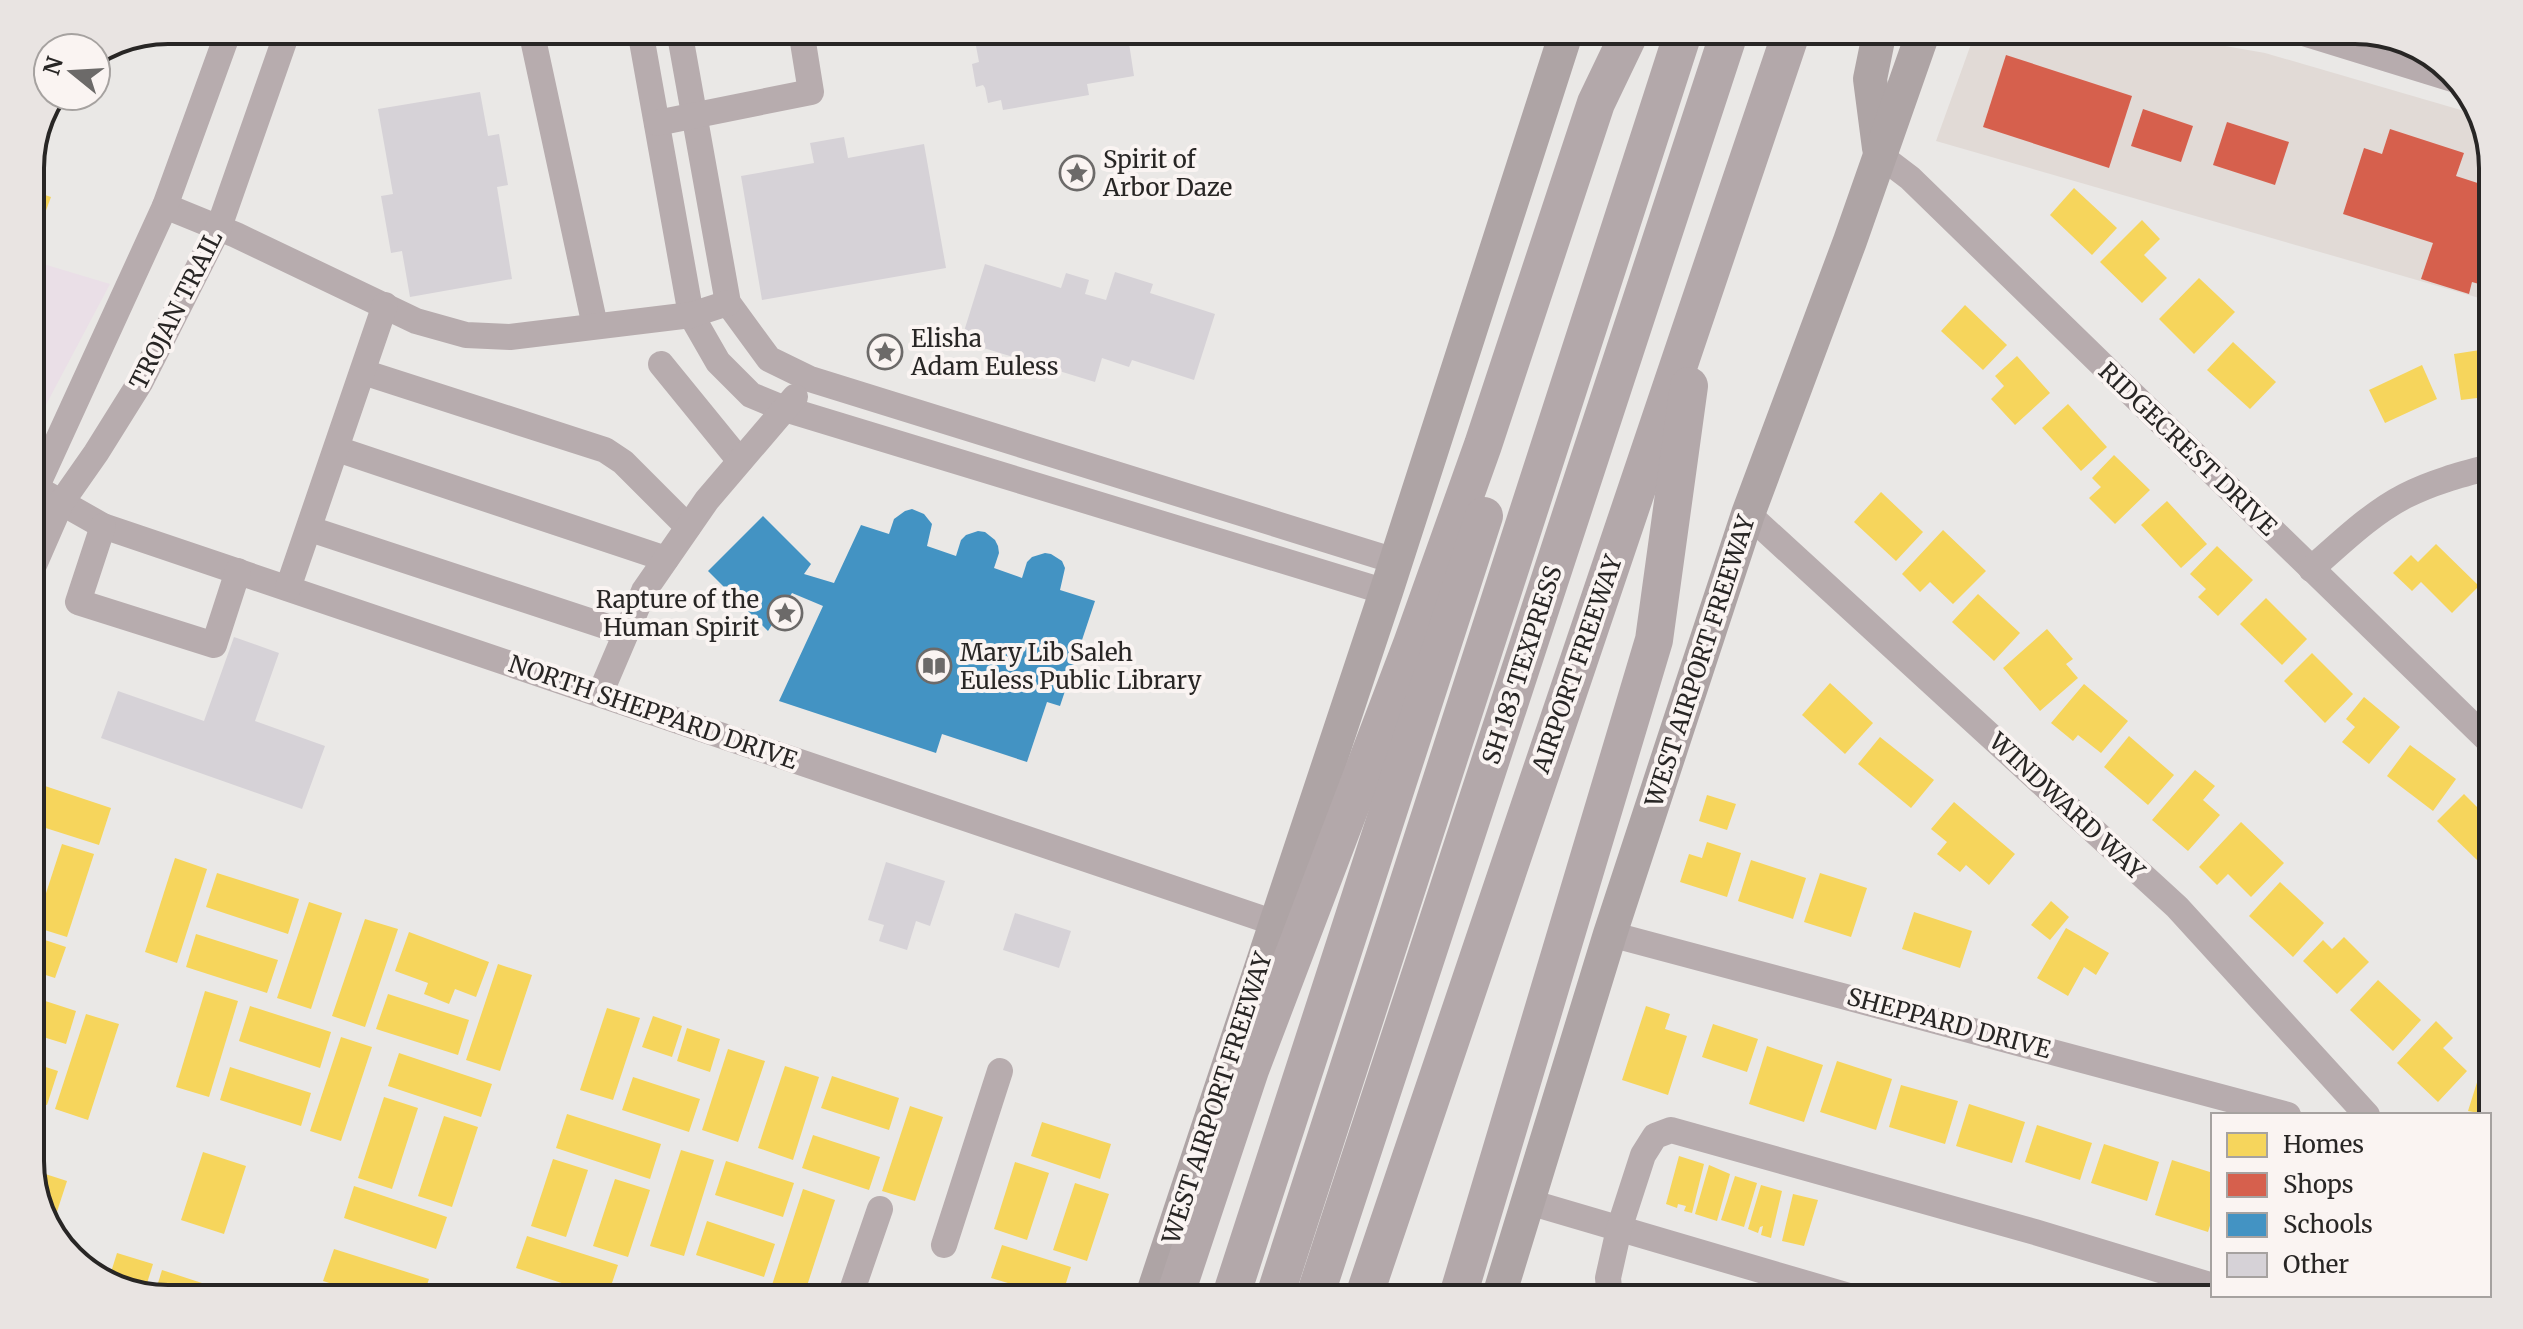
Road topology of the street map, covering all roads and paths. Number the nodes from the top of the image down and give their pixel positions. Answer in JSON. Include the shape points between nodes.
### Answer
{"nodes":[{"id":1,"x":224,"y":44,"type":"edge"},
{"id":2,"x":283,"y":44,"type":"edge"},
{"id":3,"x":534,"y":44,"type":"edge"},
{"id":4,"x":643,"y":44,"type":"edge"},
{"id":5,"x":682,"y":44,"type":"edge"},
{"id":6,"x":803,"y":44,"type":"edge"},
{"id":7,"x":1562,"y":44,"type":"edge"},
{"id":8,"x":1624,"y":44,"type":"edge"},
{"id":9,"x":1637,"y":44,"type":"edge"},
{"id":10,"x":1679,"y":44,"type":"edge"},
{"id":11,"x":1725,"y":44,"type":"edge"},
{"id":12,"x":1787,"y":44,"type":"edge"},
{"id":13,"x":1877,"y":44,"type":"edge"},
{"id":14,"x":1919,"y":44,"type":"edge"},
{"id":15,"x":2369,"y":45,"type":"edge"},
{"id":16,"x":2430,"y":69,"type":"edge"},
{"id":17,"x":695,"y":117,"type":"junction"},
{"id":18,"x":657,"y":123,"type":"junction"},
{"id":19,"x":1881,"y":156,"type":"junction"},
{"id":20,"x":165,"y":206,"type":"junction"},
{"id":21,"x":219,"y":227,"type":"junction"},
{"id":22,"x":1700,"y":300,"type":"junction"},
{"id":23,"x":728,"y":303,"type":"junction"},
{"id":24,"x":385,"y":305,"type":"junction"},
{"id":25,"x":691,"y":315,"type":"junction"},
{"id":26,"x":595,"y":326,"type":"junction"},
{"id":27,"x":661,"y":364,"type":"dead end"},
{"id":28,"x":363,"y":372,"type":"junction"},
{"id":29,"x":810,"y":379,"type":"junction"},
{"id":30,"x":785,"y":409,"type":"junction"},
{"id":31,"x":337,"y":449,"type":"junction"},
{"id":32,"x":740,"y":461,"type":"junction"},
{"id":33,"x":2479,"y":470,"type":"edge"},
{"id":34,"x":44,"y":471,"type":"edge"},
{"id":35,"x":1132,"y":478,"type":"junction"},
{"id":36,"x":44,"y":498,"type":"edge"},
{"id":37,"x":61,"y":503,"type":"junction"},
{"id":38,"x":1121,"y":511,"type":"junction"},
{"id":39,"x":1748,"y":514,"type":"junction"},
{"id":40,"x":103,"y":526,"type":"junction"},
{"id":41,"x":688,"y":527,"type":"junction"},
{"id":42,"x":310,"y":529,"type":"junction"},
{"id":43,"x":44,"y":542,"type":"edge"},
{"id":44,"x":666,"y":559,"type":"junction"},
{"id":45,"x":2311,"y":569,"type":"junction"},
{"id":46,"x":238,"y":571,"type":"junction"},
{"id":47,"x":1391,"y":577,"type":"junction"},
{"id":48,"x":288,"y":588,"type":"junction"},
{"id":49,"x":626,"y":633,"type":"junction"},
{"id":50,"x":600,"y":694,"type":"junction"},
{"id":51,"x":2479,"y":731,"type":"edge"},
{"id":52,"x":1275,"y":923,"type":"junction"},
{"id":53,"x":1610,"y":934,"type":"junction"},
{"id":54,"x":1000,"y":1071,"type":"dead end"},
{"id":55,"x":2281,"y":1113,"type":"edge"},
{"id":56,"x":2365,"y":1113,"type":"edge"},
{"id":57,"x":1529,"y":1202,"type":"junction"},
{"id":58,"x":880,"y":1209,"type":"dead end"},
{"id":59,"x":1619,"y":1229,"type":"junction"},
{"id":60,"x":944,"y":1245,"type":"dead end"},
{"id":61,"x":854,"y":1285,"type":"edge"},
{"id":62,"x":1156,"y":1285,"type":"edge"},
{"id":63,"x":1179,"y":1285,"type":"edge"},
{"id":64,"x":1235,"y":1285,"type":"edge"},
{"id":65,"x":1279,"y":1285,"type":"edge"},
{"id":66,"x":1319,"y":1285,"type":"edge"},
{"id":67,"x":1368,"y":1285,"type":"edge"},
{"id":68,"x":1461,"y":1285,"type":"edge"},
{"id":69,"x":1502,"y":1285,"type":"edge"},
{"id":70,"x":1609,"y":1285,"type":"edge"},
{"id":71,"x":1811,"y":1285,"type":"edge"},
{"id":72,"x":2210,"y":1285,"type":"edge"}],
"edges":[{"from":1,"to":20,"type":"street","name":"TROJAN TRAIL"},
{"from":2,"to":21,"type":"street","name":"TROJAN TRAIL"},
{"from":3,"to":26,"type":"street"},
{"from":4,"to":18,"type":"street"},
{"from":5,"to":17,"type":"street"},
{"from":6,"to":17,"type":"street","via":[[811,92]]},
{"from":7,"to":47,"type":"main road","name":"WEST AIRPORT FREEWAY"},
{"from":8,"to":63,"type":"highway","via":[[1596,103],[1483,445],[1256,1056]]},
{"from":9,"to":64,"type":"highway"},
{"from":10,"to":65,"type":"highway","name":"SH 183 TEXPRESS"},
{"from":11,"to":66,"type":"highway","name":"SH 183 TEXPRESS"},
{"from":12,"to":22,"type":"highway","name":"AIRPORT FREEWAY"},
{"from":13,"to":19,"type":"main road","via":[[1870,79]]},
{"from":14,"to":19,"type":"main road","name":"WEST AIRPORT FREEWAY"},
{"from":15,"to":16,"type":"street"},
{"from":17,"to":18,"type":"street"},
{"from":17,"to":23,"type":"street"},
{"from":18,"to":25,"type":"street"},
{"from":19,"to":39,"type":"main road","name":"WEST AIRPORT FREEWAY"},
{"from":19,"to":45,"type":"street","name":"RIDGECREST DRIVE","via":[[1910,178]]},
{"from":20,"to":21,"type":"street"},
{"from":20,"to":34,"type":"street","name":"TROJAN TRAIL"},
{"from":21,"to":24,"type":"street"},
{"from":21,"to":37,"type":"street","name":"TROJAN TRAIL","via":[[141,381]]},
{"from":22,"to":67,"type":"highway","name":"AIRPORT FREEWAY"},
{"from":22,"to":68,"type":"highway","via":[[1654,640]]},
{"from":23,"to":25,"type":"street"},
{"from":23,"to":29,"type":"street","via":[[769,359]]},
{"from":24,"to":26,"type":"street","via":[[416,321],[466,335],[510,337]]},
{"from":24,"to":28,"type":"street"},
{"from":25,"to":26,"type":"street"},
{"from":25,"to":30,"type":"street","via":[[718,362],[751,395]]},
{"from":27,"to":32,"type":"street"},
{"from":28,"to":31,"type":"street"},
{"from":28,"to":41,"type":"street","via":[[605,450]]},
{"from":29,"to":30,"type":"street"},
{"from":29,"to":35,"type":"street"},
{"from":30,"to":32,"type":"street"},
{"from":30,"to":38,"type":"street"},
{"from":31,"to":42,"type":"street"},
{"from":31,"to":44,"type":"street"},
{"from":32,"to":41,"type":"street"},
{"from":33,"to":45,"type":"street","via":[[2403,497]]},
{"from":35,"to":38,"type":"street"},
{"from":35,"to":47,"type":"street"},
{"from":36,"to":37,"type":"street","name":"NORTH SHEPPARD DRIVE"},
{"from":37,"to":40,"type":"street","name":"NORTH SHEPPARD DRIVE"},
{"from":37,"to":43,"type":"street","name":"TROJAN TRAIL"},
{"from":38,"to":47,"type":"street"},
{"from":39,"to":53,"type":"main road","name":"WEST AIRPORT FREEWAY"},
{"from":39,"to":56,"type":"street","name":"WINDWARD WAY","via":[[2177,907]]},
{"from":40,"to":46,"type":"street","name":"NORTH SHEPPARD DRIVE"},
{"from":40,"to":46,"type":"street","via":[[78,602],[214,645]]},
{"from":41,"to":44,"type":"street"},
{"from":42,"to":48,"type":"street"},
{"from":42,"to":49,"type":"street"},
{"from":44,"to":49,"type":"street","via":[[644,591]]},
{"from":45,"to":51,"type":"street","name":"RIDGECREST DRIVE"},
{"from":46,"to":48,"type":"street","name":"NORTH SHEPPARD DRIVE"},
{"from":47,"to":52,"type":"main road","name":"WEST AIRPORT FREEWAY"},
{"from":48,"to":50,"type":"street","name":"NORTH SHEPPARD DRIVE"},
{"from":49,"to":50,"type":"street"},
{"from":50,"to":52,"type":"street","name":"NORTH SHEPPARD DRIVE"},
{"from":52,"to":62,"type":"main road","name":"WEST AIRPORT FREEWAY"},
{"from":53,"to":55,"type":"street","name":"SHEPPARD DRIVE"},
{"from":53,"to":57,"type":"main road","name":"WEST AIRPORT FREEWAY"},
{"from":54,"to":60,"type":"street"},
{"from":57,"to":59,"type":"street"},
{"from":57,"to":69,"type":"main road","name":"WEST AIRPORT FREEWAY"},
{"from":58,"to":61,"type":"street"},
{"from":59,"to":70,"type":"street"},
{"from":59,"to":71,"type":"street"},
{"from":59,"to":72,"type":"street","via":[[1643,1155],[1655,1136],[1671,1130]]}]}
